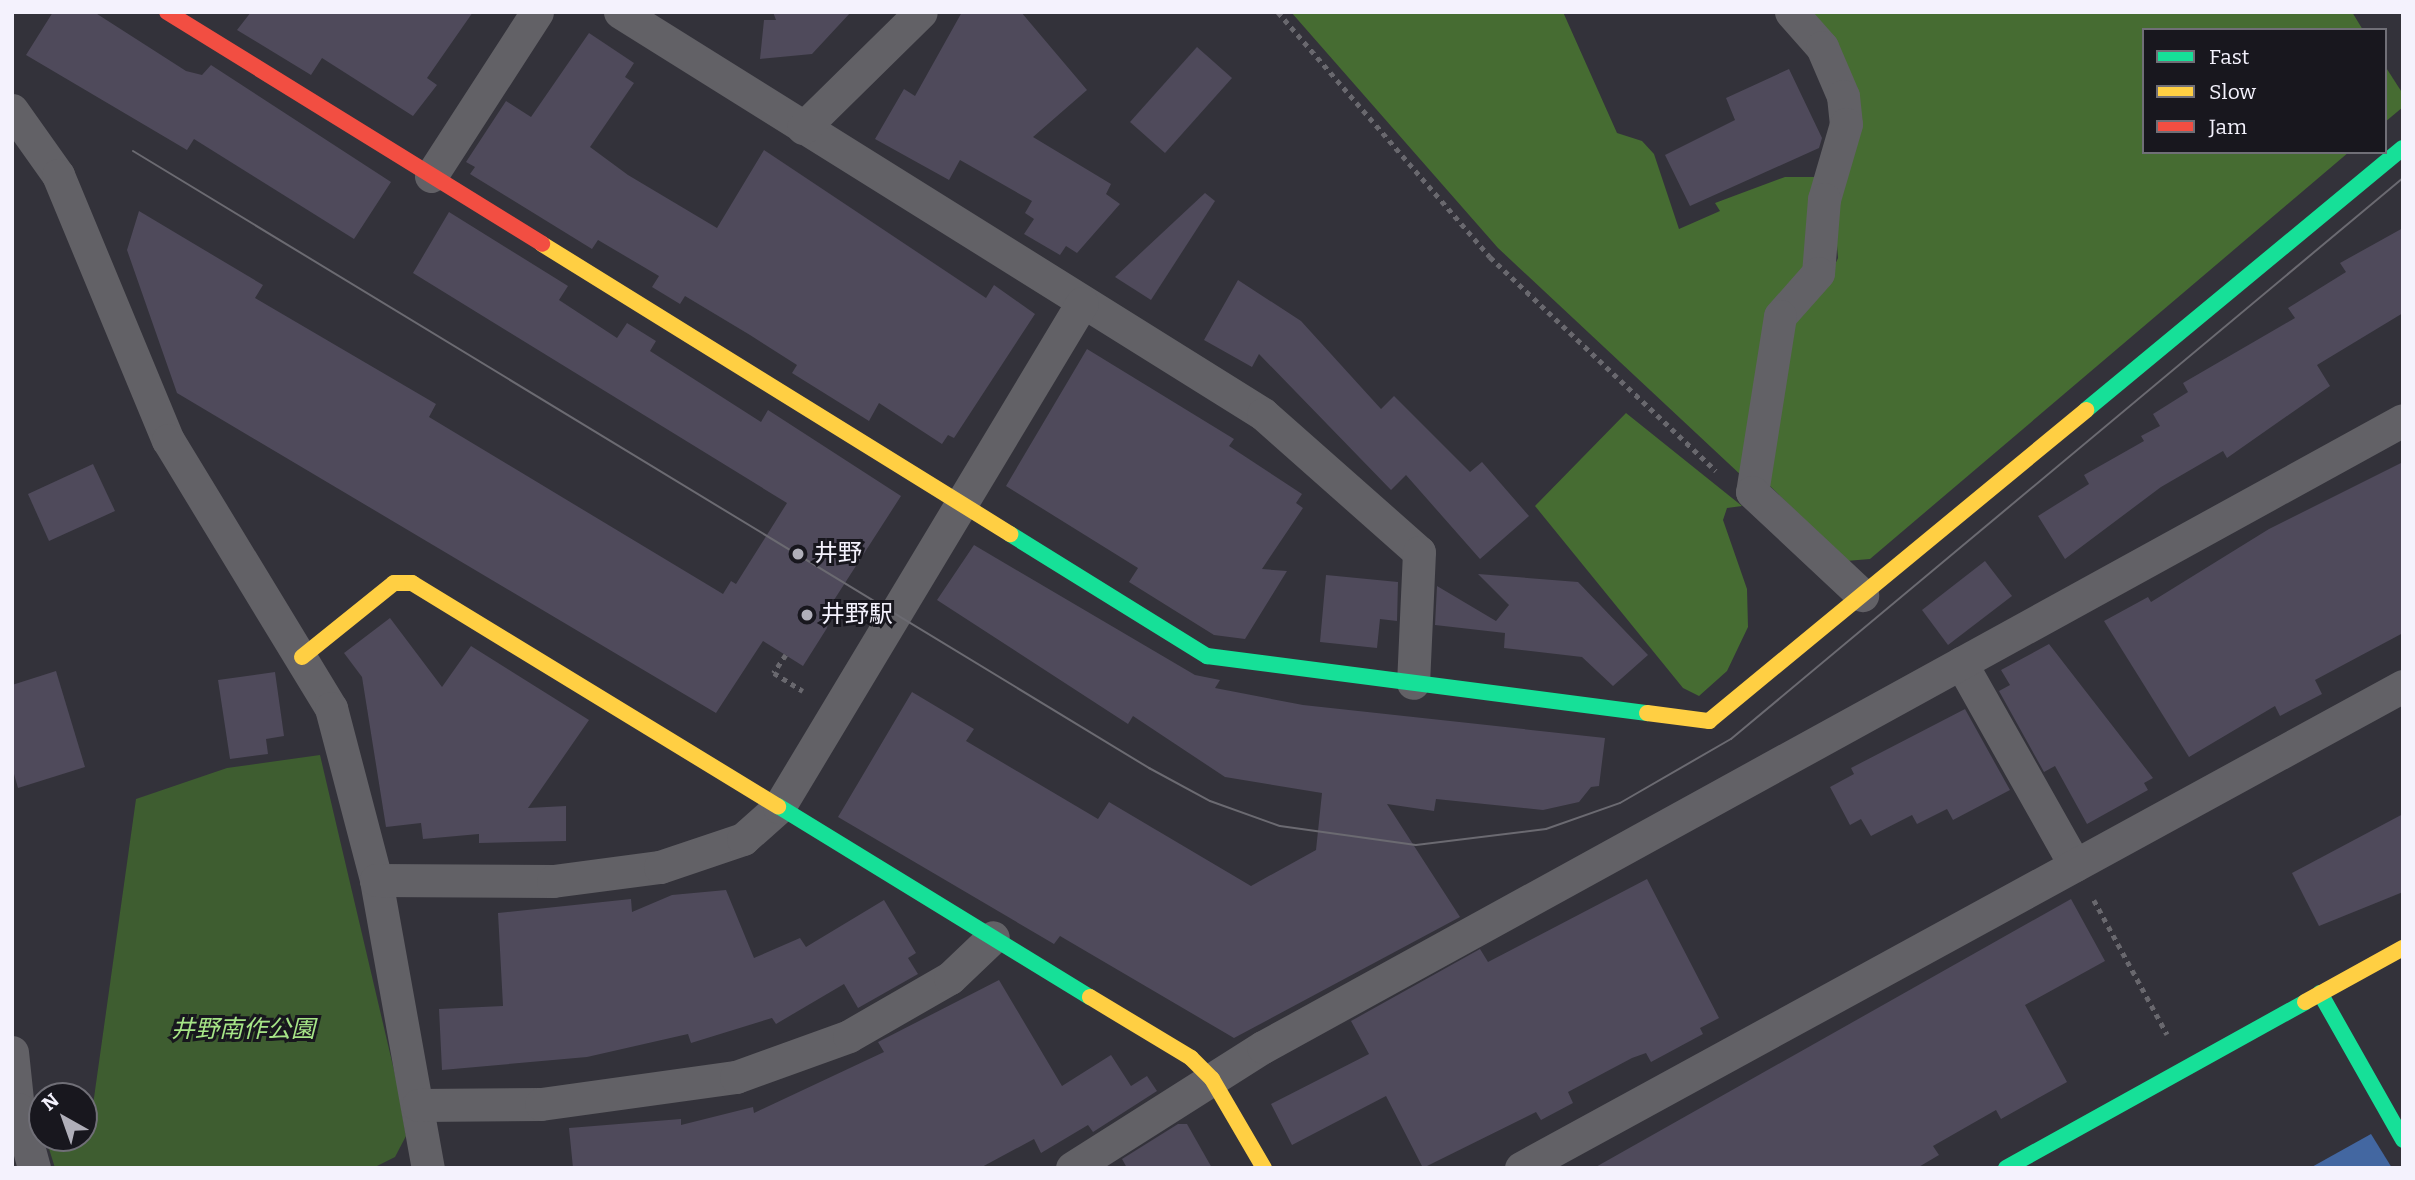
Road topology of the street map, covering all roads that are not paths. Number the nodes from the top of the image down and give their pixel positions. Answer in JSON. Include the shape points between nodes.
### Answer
{"nodes":[{"id":1,"x":167,"y":12,"type":"edge"},
{"id":2,"x":537,"y":12,"type":"edge"},
{"id":3,"x":620,"y":12,"type":"edge"},
{"id":4,"x":921,"y":12,"type":"edge"},
{"id":5,"x":1791,"y":12,"type":"edge"},
{"id":6,"x":12,"y":110,"type":"edge"},
{"id":7,"x":803,"y":128,"type":"junction"},
{"id":8,"x":2403,"y":148,"type":"edge"},
{"id":9,"x":431,"y":176,"type":"junction"},
{"id":10,"x":1082,"y":303,"type":"junction"},
{"id":11,"x":2403,"y":420,"type":"edge"},
{"id":12,"x":962,"y":505,"type":"junction"},
{"id":13,"x":1862,"y":595,"type":"junction"},
{"id":14,"x":302,"y":657,"type":"junction"},
{"id":15,"x":1961,"y":663,"type":"junction"},
{"id":16,"x":1413,"y":683,"type":"junction"},
{"id":17,"x":2403,"y":686,"type":"edge"},
{"id":18,"x":779,"y":807,"type":"junction"},
{"id":19,"x":2075,"y":865,"type":"junction"},
{"id":20,"x":376,"y":880,"type":"junction"},
{"id":21,"x":993,"y":937,"type":"junction"},
{"id":22,"x":2403,"y":948,"type":"edge"},
{"id":23,"x":2320,"y":992,"type":"junction"},
{"id":24,"x":12,"y":1052,"type":"edge"},
{"id":25,"x":1212,"y":1079,"type":"junction"},
{"id":26,"x":418,"y":1105,"type":"junction"},
{"id":27,"x":2403,"y":1140,"type":"edge"},
{"id":28,"x":34,"y":1168,"type":"edge"},
{"id":29,"x":428,"y":1168,"type":"edge"},
{"id":30,"x":1072,"y":1168,"type":"edge"},
{"id":31,"x":1264,"y":1168,"type":"edge"},
{"id":32,"x":1521,"y":1168,"type":"edge"},
{"id":33,"x":2006,"y":1168,"type":"edge"}],
"edges":[{"from":1,"to":9,"type":"street"},
{"from":2,"to":9,"type":"street"},
{"from":3,"to":7,"type":"street"},
{"from":4,"to":7,"type":"street"},
{"from":5,"to":13,"type":"street","via":[[1822,47],[1843,96],[1846,124],[1824,199],[1818,274],[1780,316],[1752,492]]},
{"from":6,"to":14,"type":"street","via":[[58,175],[168,440]]},
{"from":7,"to":10,"type":"street"},
{"from":8,"to":13,"type":"street"},
{"from":9,"to":12,"type":"street"},
{"from":10,"to":12,"type":"street"},
{"from":10,"to":16,"type":"street","via":[[1263,414],[1419,552]]},
{"from":11,"to":15,"type":"street"},
{"from":12,"to":16,"type":"street","via":[[1207,656]]},
{"from":12,"to":18,"type":"street"},
{"from":13,"to":16,"type":"street","via":[[1709,721]]},
{"from":14,"to":18,"type":"street","via":[[394,583],[412,583]]},
{"from":14,"to":20,"type":"street","via":[[346,748]]},
{"from":15,"to":19,"type":"street"},
{"from":15,"to":25,"type":"street"},
{"from":17,"to":19,"type":"street"},
{"from":18,"to":20,"type":"street","via":[[743,839],[660,867],[553,881]]},
{"from":18,"to":21,"type":"street"},
{"from":19,"to":32,"type":"street"},
{"from":20,"to":26,"type":"street"},
{"from":21,"to":25,"type":"street","via":[[1191,1058]]},
{"from":21,"to":26,"type":"street","via":[[950,978],[849,1036],[736,1077],[541,1104]]},
{"from":22,"to":23,"type":"street"},
{"from":23,"to":27,"type":"street"},
{"from":23,"to":33,"type":"street"},
{"from":24,"to":28,"type":"street","via":[[18,1110]]},
{"from":25,"to":30,"type":"street"},
{"from":25,"to":31,"type":"street"},
{"from":26,"to":29,"type":"street"}]}
